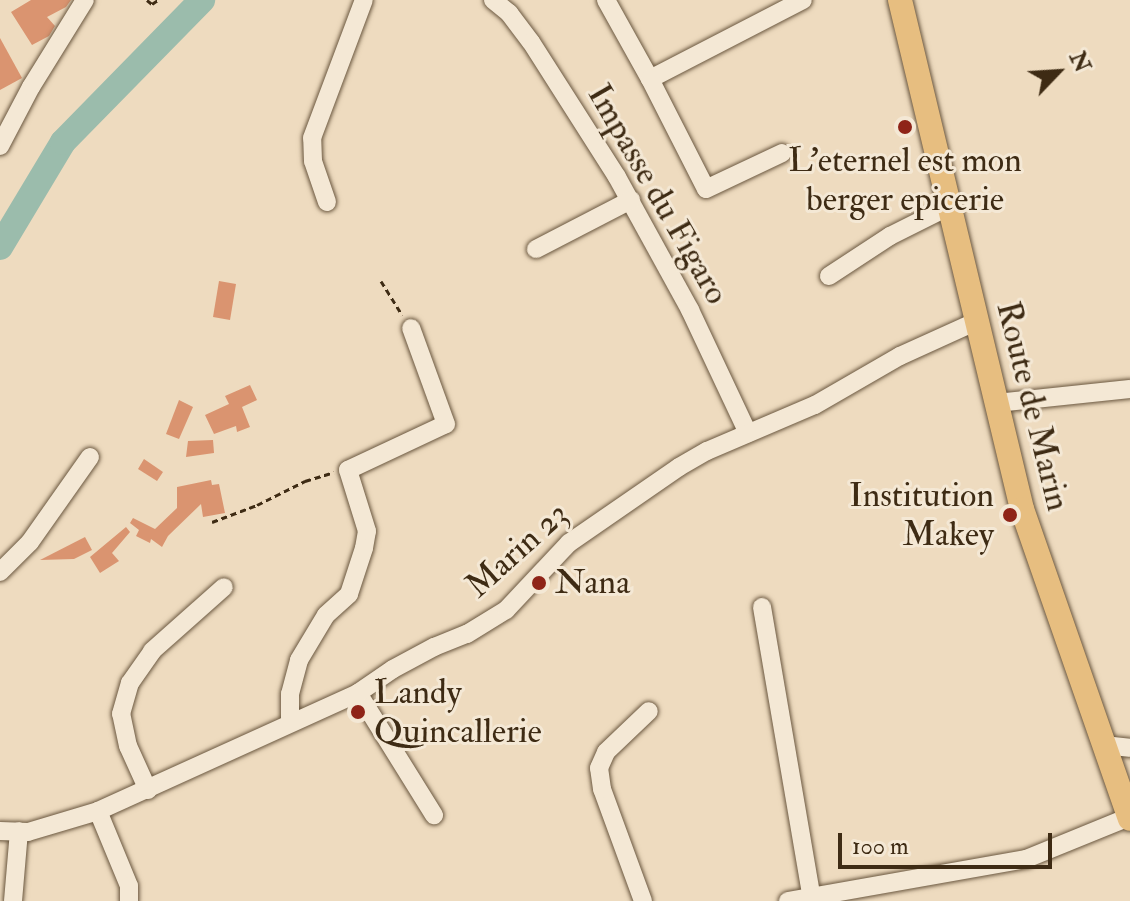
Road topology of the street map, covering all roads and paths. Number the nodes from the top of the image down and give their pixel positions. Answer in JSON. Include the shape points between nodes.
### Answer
{"nodes":[{"id":1,"x":85,"y":0,"type":"edge"},
{"id":2,"x":147,"y":0,"type":"edge"},
{"id":3,"x":158,"y":0,"type":"edge"},
{"id":4,"x":364,"y":0,"type":"edge"},
{"id":5,"x":493,"y":0,"type":"edge"},
{"id":6,"x":606,"y":0,"type":"edge"},
{"id":7,"x":803,"y":0,"type":"edge"},
{"id":8,"x":900,"y":0,"type":"edge"},
{"id":9,"x":650,"y":79,"type":"junction"},
{"id":10,"x":2,"y":135,"type":"edge"},
{"id":11,"x":782,"y":153,"type":"dead end"},
{"id":12,"x":631,"y":200,"type":"junction"},
{"id":13,"x":327,"y":202,"type":"dead end"},
{"id":14,"x":950,"y":206,"type":"junction"},
{"id":15,"x":536,"y":249,"type":"dead end"},
{"id":16,"x":829,"y":276,"type":"dead end"},
{"id":17,"x":381,"y":281,"type":"dead end"},
{"id":18,"x":975,"y":322,"type":"junction"},
{"id":19,"x":411,"y":328,"type":"joint"},
{"id":20,"x":1130,"y":389,"type":"edge"},
{"id":21,"x":996,"y":403,"type":"junction"},
{"id":22,"x":748,"y":433,"type":"junction"},
{"id":23,"x":90,"y":457,"type":"dead end"},
{"id":24,"x":348,"y":470,"type":"junction"},
{"id":25,"x":212,"y":522,"type":"dead end"},
{"id":26,"x":0,"y":572,"type":"edge"},
{"id":27,"x":224,"y":587,"type":"dead end"},
{"id":28,"x":762,"y":607,"type":"dead end"},
{"id":29,"x":358,"y":693,"type":"junction"},
{"id":30,"x":649,"y":711,"type":"dead end"},
{"id":31,"x":290,"y":721,"type":"junction"},
{"id":32,"x":1103,"y":745,"type":"junction"},
{"id":33,"x":1130,"y":748,"type":"edge"},
{"id":34,"x":148,"y":790,"type":"junction"},
{"id":35,"x":98,"y":811,"type":"junction"},
{"id":36,"x":434,"y":815,"type":"dead end"},
{"id":37,"x":1130,"y":818,"type":"edge"},
{"id":38,"x":9,"y":831,"type":"edge"},
{"id":39,"x":840,"y":896,"type":"edge"},
{"id":40,"x":812,"y":898,"type":"junction"},
{"id":41,"x":13,"y":901,"type":"edge"},
{"id":42,"x":129,"y":901,"type":"edge"},
{"id":43,"x":643,"y":901,"type":"edge"},
{"id":44,"x":788,"y":901,"type":"edge"}],
"edges":[{"from":1,"to":10,"type":"street"},
{"from":2,"to":3,"type":"path"},
{"from":4,"to":13,"type":"street","via":[[312,138],[313,161]]},
{"from":5,"to":12,"type":"street","name":"Impasse du Figaro","via":[[531,42]]},
{"from":6,"to":9,"type":"street"},
{"from":7,"to":9,"type":"street"},
{"from":8,"to":14,"type":"main road","name":"Route de Marin"},
{"from":9,"to":11,"type":"street","via":[[706,189]]},
{"from":12,"to":15,"type":"street"},
{"from":12,"to":22,"type":"street","name":"Impasse du Figaro"},
{"from":14,"to":16,"type":"street","via":[[890,236]]},
{"from":14,"to":18,"type":"main road","name":"Route de Marin"},
{"from":17,"to":19,"type":"path"},
{"from":18,"to":21,"type":"main road","name":"Route de Marin"},
{"from":18,"to":22,"type":"street","name":"Marin 23","via":[[900,356],[815,405]]},
{"from":19,"to":24,"type":"street","via":[[446,424]]},
{"from":20,"to":21,"type":"street"},
{"from":21,"to":32,"type":"main road","name":"Route de Marin","via":[[1022,509]]},
{"from":22,"to":29,"type":"street","name":"Marin 23","via":[[679,467],[602,518],[569,543],[506,610]]},
{"from":23,"to":26,"type":"street","via":[[30,542]]},
{"from":24,"to":25,"type":"path","via":[[305,481]]},
{"from":24,"to":31,"type":"street","via":[[367,531],[364,548],[349,594],[326,615],[299,660]]},
{"from":27,"to":34,"type":"street","via":[[152,651],[130,683],[121,714],[128,746]]},
{"from":28,"to":40,"type":"street"},
{"from":29,"to":31,"type":"street","name":"Marin 23"},
{"from":29,"to":36,"type":"street"},
{"from":30,"to":43,"type":"street","via":[[606,752],[599,768]]},
{"from":31,"to":34,"type":"street","name":"Marin 23"},
{"from":32,"to":33,"type":"street"},
{"from":32,"to":37,"type":"main road","name":"Route de Marin"},
{"from":34,"to":35,"type":"street","name":"Marin 23"},
{"from":35,"to":38,"type":"street","name":"Marin 23"},
{"from":35,"to":42,"type":"street","via":[[129,886]]},
{"from":37,"to":39,"type":"street","via":[[1026,859]]},
{"from":38,"to":41,"type":"street"},
{"from":39,"to":40,"type":"street"},
{"from":40,"to":44,"type":"street"}]}
